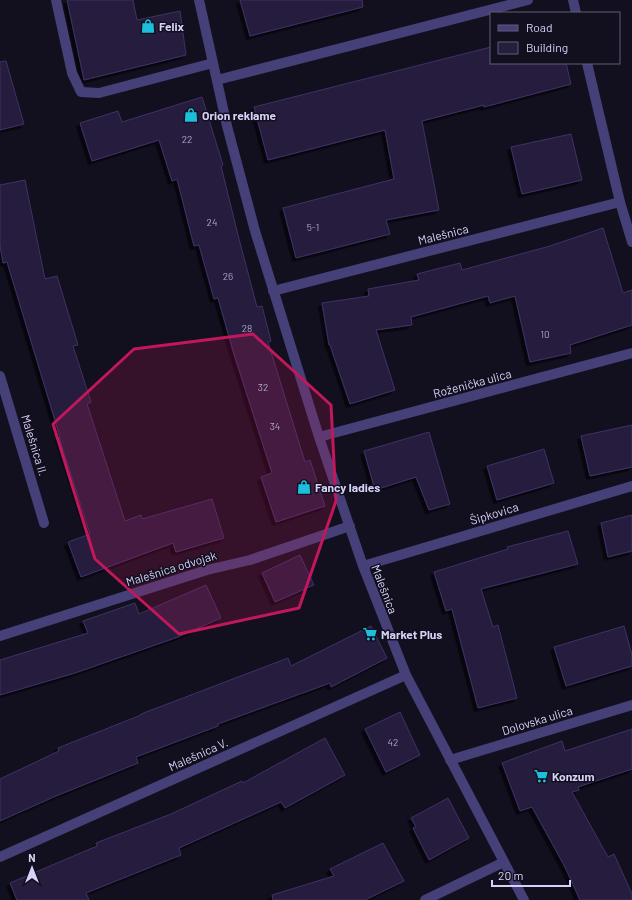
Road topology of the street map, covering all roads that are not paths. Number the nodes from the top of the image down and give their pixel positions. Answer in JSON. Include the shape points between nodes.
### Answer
{"nodes":[{"id":1,"x":56,"y":0,"type":"edge"},
{"id":2,"x":199,"y":0,"type":"edge"},
{"id":3,"x":528,"y":0,"type":"edge"},
{"id":4,"x":572,"y":0,"type":"edge"},
{"id":5,"x":576,"y":12,"type":"edge"},
{"id":6,"x":213,"y":63,"type":"junction"},
{"id":7,"x":588,"y":64,"type":"edge"},
{"id":8,"x":217,"y":80,"type":"junction"},
{"id":9,"x":620,"y":202,"type":"junction"},
{"id":10,"x":632,"y":242,"type":"edge"},
{"id":11,"x":273,"y":291,"type":"junction"},
{"id":12,"x":632,"y":353,"type":"edge"},
{"id":13,"x":0,"y":376,"type":"edge"},
{"id":14,"x":319,"y":437,"type":"junction"},
{"id":15,"x":632,"y":486,"type":"edge"},
{"id":16,"x":44,"y":523,"type":"dead end"},
{"id":17,"x":350,"y":526,"type":"junction"},
{"id":18,"x":363,"y":566,"type":"junction"},
{"id":19,"x":0,"y":636,"type":"edge"},
{"id":20,"x":406,"y":674,"type":"junction"},
{"id":21,"x":632,"y":705,"type":"edge"},
{"id":22,"x":450,"y":760,"type":"junction"},
{"id":23,"x":0,"y":857,"type":"edge"},
{"id":24,"x":504,"y":862,"type":"junction"},
{"id":25,"x":425,"y":900,"type":"edge"},
{"id":26,"x":524,"y":900,"type":"edge"}],
"edges":[{"from":1,"to":6,"type":"street","via":[[72,73],[81,92],[99,93]]},
{"from":2,"to":6,"type":"street","name":"Malešnica"},
{"from":3,"to":8,"type":"street"},
{"from":4,"to":5,"type":"street"},
{"from":6,"to":8,"type":"street","name":"Malešnica"},
{"from":7,"to":9,"type":"street"},
{"from":8,"to":11,"type":"street","name":"Malešnica","via":[[227,126]]},
{"from":9,"to":10,"type":"street"},
{"from":9,"to":11,"type":"street","name":"Malešnica"},
{"from":11,"to":14,"type":"street","name":"Malešnica"},
{"from":12,"to":14,"type":"street","name":"Roženička ulica"},
{"from":13,"to":16,"type":"street","name":"Malešnica II."},
{"from":14,"to":17,"type":"street","name":"Malešnica"},
{"from":15,"to":18,"type":"street","name":"Šipkovica"},
{"from":17,"to":18,"type":"street","name":"Malešnica"},
{"from":17,"to":19,"type":"street","name":"Malešnica odvojak","via":[[250,560],[206,570]]},
{"from":18,"to":20,"type":"street","name":"Malešnica"},
{"from":20,"to":22,"type":"street","name":"Malešnica"},
{"from":20,"to":23,"type":"street","name":"Malešnica V."},
{"from":21,"to":22,"type":"street","name":"Dolovska ulica"},
{"from":22,"to":24,"type":"street","name":"Malešnica"},
{"from":24,"to":25,"type":"street"},
{"from":24,"to":26,"type":"street","name":"Malešnica"}]}
